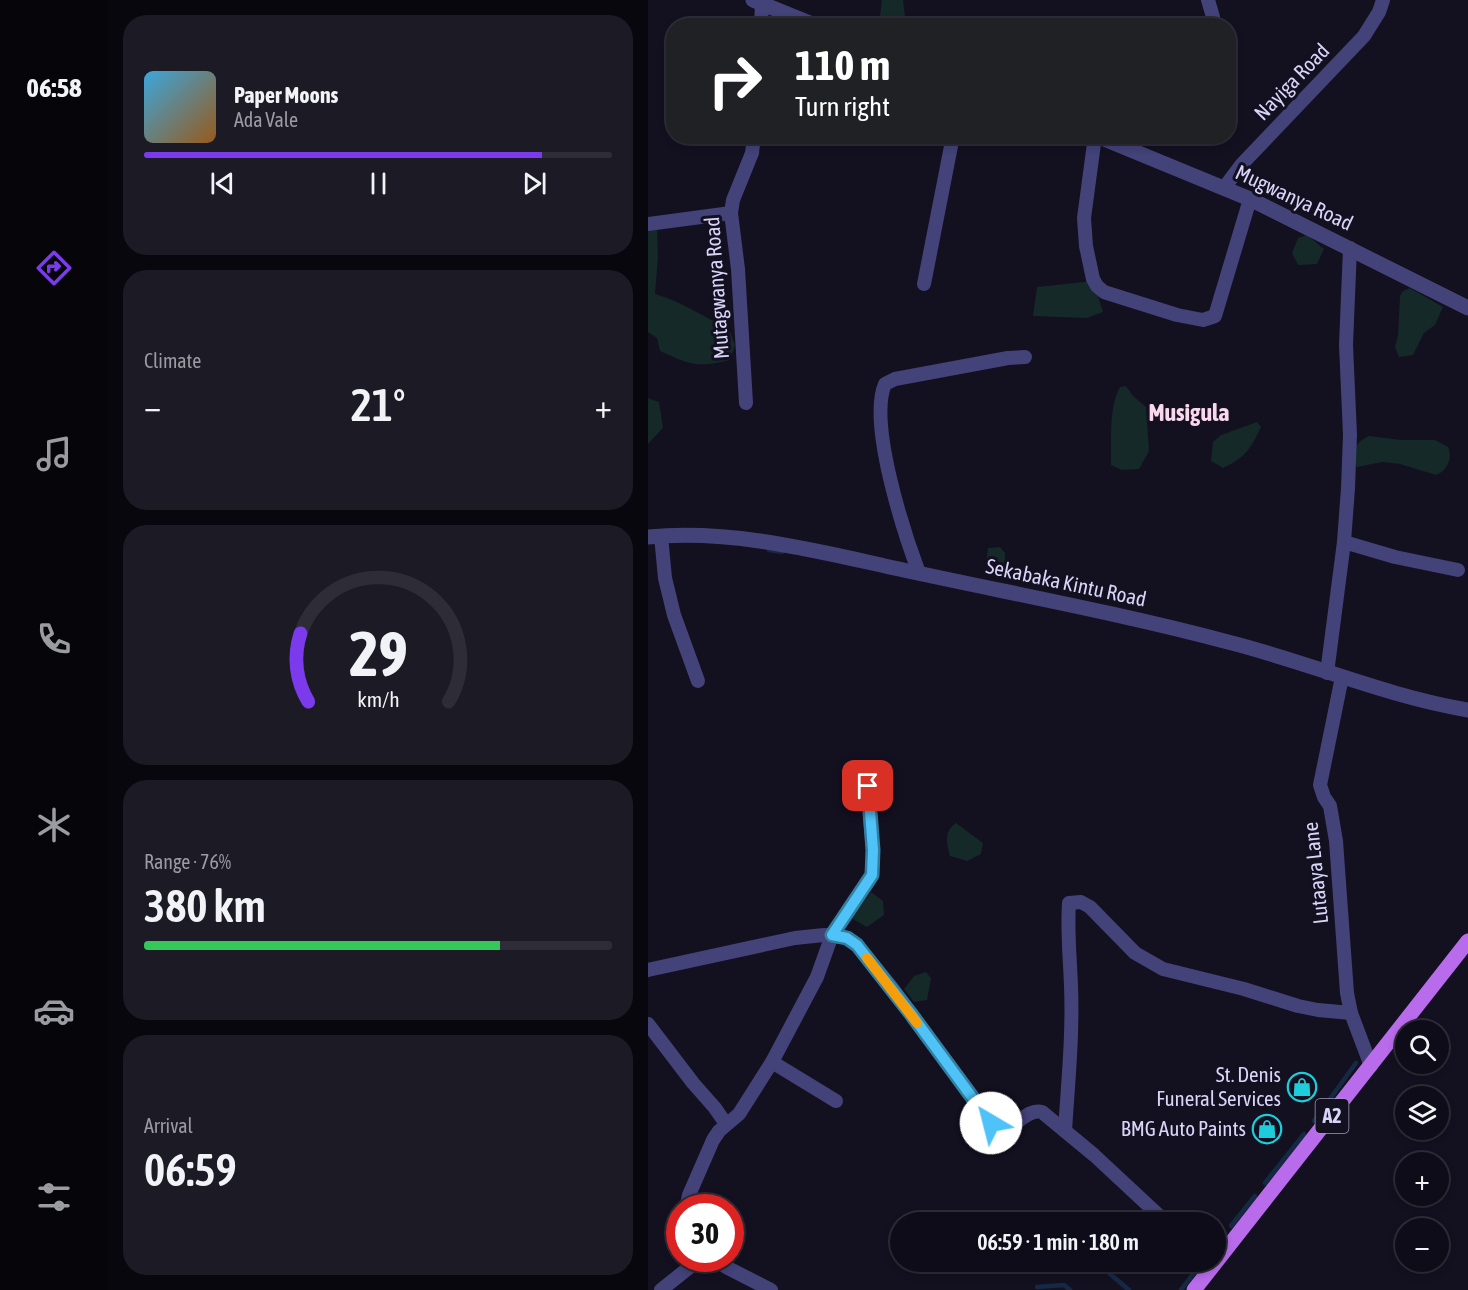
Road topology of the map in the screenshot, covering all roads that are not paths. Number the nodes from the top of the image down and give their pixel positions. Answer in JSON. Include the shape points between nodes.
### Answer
{"nodes":[{"id":1,"x":1208,"y":0,"type":"edge"},
{"id":2,"x":1383,"y":0,"type":"edge"},
{"id":3,"x":756,"y":1,"type":"edge"},
{"id":4,"x":1213,"y":17,"type":"dead end"},
{"id":5,"x":759,"y":18,"type":"edge"},
{"id":6,"x":798,"y":18,"type":"edge"},
{"id":7,"x":753,"y":144,"type":"edge"},
{"id":8,"x":951,"y":144,"type":"edge"},
{"id":9,"x":1095,"y":144,"type":"edge"},
{"id":10,"x":1116,"y":144,"type":"edge"},
{"id":11,"x":1224,"y":188,"type":"junction"},
{"id":12,"x":1250,"y":199,"type":"junction"},
{"id":13,"x":731,"y":213,"type":"junction"},
{"id":14,"x":648,"y":224,"type":"edge"},
{"id":15,"x":1350,"y":248,"type":"junction"},
{"id":16,"x":924,"y":284,"type":"dead end"},
{"id":17,"x":1468,"y":308,"type":"edge"},
{"id":18,"x":1025,"y":357,"type":"dead end"},
{"id":19,"x":746,"y":403,"type":"dead end"},
{"id":20,"x":655,"y":536,"type":"edge"},
{"id":21,"x":1344,"y":542,"type":"junction"},
{"id":22,"x":1458,"y":570,"type":"dead end"},
{"id":23,"x":919,"y":573,"type":"junction"},
{"id":24,"x":1335,"y":675,"type":"junction"},
{"id":25,"x":698,"y":681,"type":"dead end"},
{"id":26,"x":1468,"y":710,"type":"edge"},
{"id":27,"x":866,"y":773,"type":"dead end"},
{"id":28,"x":832,"y":935,"type":"junction"},
{"id":29,"x":1468,"y":941,"type":"edge"},
{"id":30,"x":648,"y":970,"type":"edge"},
{"id":31,"x":1352,"y":1013,"type":"junction"},
{"id":32,"x":648,"y":1024,"type":"edge"},
{"id":33,"x":772,"y":1062,"type":"junction"},
{"id":34,"x":1371,"y":1066,"type":"junction"},
{"id":35,"x":836,"y":1101,"type":"dead end"},
{"id":36,"x":726,"y":1125,"type":"junction"},
{"id":37,"x":1065,"y":1131,"type":"junction"},
{"id":38,"x":689,"y":1194,"type":"edge"},
{"id":39,"x":1155,"y":1212,"type":"edge"},
{"id":40,"x":1226,"y":1244,"type":"edge"},
{"id":41,"x":684,"y":1272,"type":"edge"},
{"id":42,"x":736,"y":1272,"type":"edge"},
{"id":43,"x":1205,"y":1272,"type":"edge"},
{"id":44,"x":661,"y":1290,"type":"edge"},
{"id":45,"x":771,"y":1290,"type":"edge"},
{"id":46,"x":1194,"y":1290,"type":"edge"}],
"edges":[{"from":1,"to":4,"type":"street"},
{"from":2,"to":11,"type":"street","name":"Nayiga Road","via":[[1364,36],[1242,164]]},
{"from":3,"to":5,"type":"street"},
{"from":3,"to":6,"type":"street"},
{"from":7,"to":13,"type":"street","name":"Mutagwanya Road"},
{"from":8,"to":16,"type":"street"},
{"from":9,"to":12,"type":"street","via":[[1085,237],[1093,279],[1104,292],[1177,315],[1203,320],[1215,316]]},
{"from":10,"to":11,"type":"street","name":"Mugwanya Road"},
{"from":11,"to":12,"type":"street","name":"Mugwanya Road"},
{"from":12,"to":15,"type":"street","name":"Mugwanya Road"},
{"from":13,"to":14,"type":"street"},
{"from":13,"to":19,"type":"street","name":"Mutagwanya Road"},
{"from":15,"to":17,"type":"street","name":"Mugwanya Road"},
{"from":15,"to":21,"type":"street","name":"Lutaaya Lane","via":[[1346,345],[1350,435]]},
{"from":18,"to":23,"type":"street","via":[[895,379],[885,384],[880,403],[885,453],[897,508]]},
{"from":20,"to":23,"type":"street","name":"Sekabaka Kintu Road","via":[[750,540]]},
{"from":20,"to":25,"type":"street","via":[[674,615]]},
{"from":21,"to":22,"type":"street"},
{"from":21,"to":24,"type":"street","name":"Lutaaya Lane"},
{"from":23,"to":24,"type":"street","name":"Sekabaka Kintu Road","via":[[1219,639]]},
{"from":24,"to":26,"type":"street","name":"Sekabaka Kintu Road"},
{"from":24,"to":31,"type":"street","name":"Lutaaya Lane","via":[[1320,785],[1330,806],[1336,841],[1347,993]]},
{"from":27,"to":28,"type":"street","via":[[873,870]]},
{"from":28,"to":30,"type":"street","via":[[773,941]]},
{"from":28,"to":33,"type":"street","via":[[817,977]]},
{"from":28,"to":37,"type":"street","via":[[857,945],[995,1127],[1007,1128],[1037,1111]]},
{"from":29,"to":34,"type":"main road","number":"A2"},
{"from":31,"to":34,"type":"street","name":"Lutaaya Lane"},
{"from":31,"to":37,"type":"street","via":[[1298,1006],[1163,969],[1135,953],[1085,904],[1069,903],[1070,1065]]},
{"from":32,"to":36,"type":"street"},
{"from":33,"to":35,"type":"street"},
{"from":33,"to":36,"type":"street","via":[[739,1114]]},
{"from":34,"to":40,"type":"main road","number":"A2"},
{"from":36,"to":38,"type":"street","via":[[710,1147]]},
{"from":37,"to":39,"type":"street"},
{"from":41,"to":44,"type":"street"},
{"from":42,"to":45,"type":"street"},
{"from":43,"to":46,"type":"main road","number":"A2"}]}
